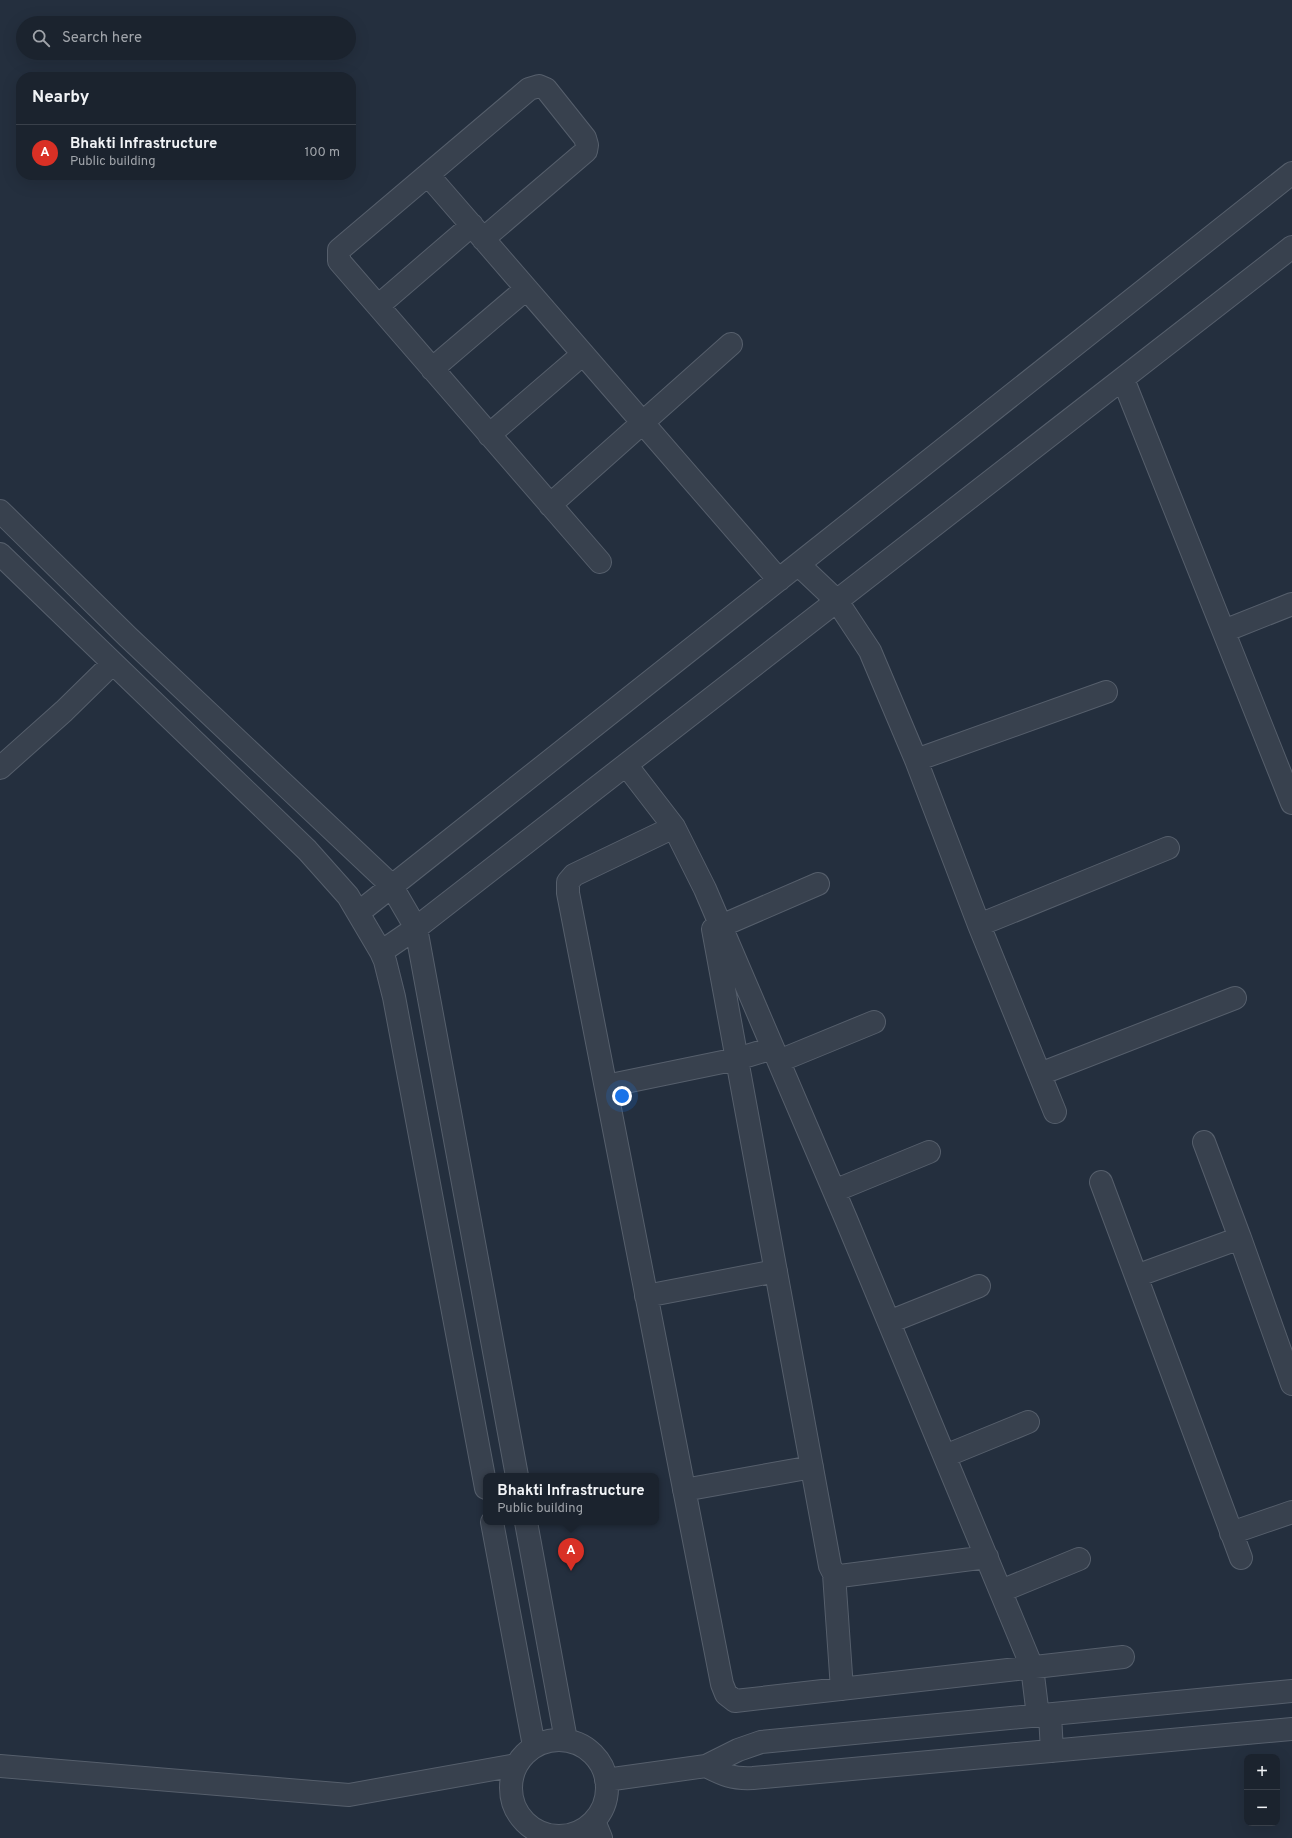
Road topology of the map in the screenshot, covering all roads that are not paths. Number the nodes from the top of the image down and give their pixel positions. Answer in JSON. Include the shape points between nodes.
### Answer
{"nodes":[{"id":1,"x":1292,"y":173,"type":"edge"},
{"id":2,"x":428,"y":175,"type":"junction"},
{"id":3,"x":478,"y":232,"type":"junction"},
{"id":4,"x":1292,"y":247,"type":"edge"},
{"id":5,"x":526,"y":289,"type":"junction"},
{"id":6,"x":378,"y":306,"type":"junction"},
{"id":7,"x":731,"y":344,"type":"dead end"},
{"id":8,"x":583,"y":354,"type":"junction"},
{"id":9,"x":432,"y":369,"type":"junction"},
{"id":10,"x":1124,"y":379,"type":"junction"},
{"id":11,"x":642,"y":423,"type":"junction"},
{"id":12,"x":489,"y":435,"type":"junction"},
{"id":13,"x":550,"y":505,"type":"junction"},
{"id":14,"x":0,"y":511,"type":"edge"},
{"id":15,"x":0,"y":554,"type":"edge"},
{"id":16,"x":600,"y":562,"type":"dead end"},
{"id":17,"x":799,"y":565,"type":"junction"},
{"id":18,"x":779,"y":580,"type":"junction"},
{"id":19,"x":838,"y":602,"type":"junction"},
{"id":20,"x":1292,"y":604,"type":"edge"},
{"id":21,"x":1224,"y":631,"type":"junction"},
{"id":22,"x":113,"y":663,"type":"junction"},
{"id":23,"x":1106,"y":692,"type":"dead end"},
{"id":24,"x":916,"y":760,"type":"junction"},
{"id":25,"x":627,"y":766,"type":"junction"},
{"id":26,"x":0,"y":768,"type":"edge"},
{"id":27,"x":1286,"y":771,"type":"edge"},
{"id":28,"x":1292,"y":802,"type":"edge"},
{"id":29,"x":674,"y":827,"type":"junction"},
{"id":30,"x":1168,"y":848,"type":"dead end"},
{"id":31,"x":818,"y":884,"type":"dead end"},
{"id":32,"x":391,"y":885,"type":"junction"},
{"id":33,"x":705,"y":889,"type":"junction"},
{"id":34,"x":358,"y":912,"type":"junction"},
{"id":35,"x":979,"y":925,"type":"junction"},
{"id":36,"x":721,"y":926,"type":"junction"},
{"id":37,"x":416,"y":928,"type":"junction"},
{"id":38,"x":381,"y":952,"type":"junction"},
{"id":39,"x":1234,"y":998,"type":"dead end"},
{"id":40,"x":874,"y":1022,"type":"dead end"},
{"id":41,"x":776,"y":1054,"type":"junction"},
{"id":42,"x":737,"y":1059,"type":"junction"},
{"id":43,"x":1040,"y":1074,"type":"junction"},
{"id":44,"x":606,"y":1086,"type":"junction"},
{"id":45,"x":1055,"y":1112,"type":"dead end"},
{"id":46,"x":1204,"y":1142,"type":"dead end"},
{"id":47,"x":929,"y":1152,"type":"dead end"},
{"id":48,"x":1100,"y":1182,"type":"dead end"},
{"id":49,"x":834,"y":1191,"type":"junction"},
{"id":50,"x":1240,"y":1238,"type":"junction"},
{"id":51,"x":776,"y":1271,"type":"junction"},
{"id":52,"x":1136,"y":1276,"type":"junction"},
{"id":53,"x":979,"y":1286,"type":"dead end"},
{"id":54,"x":646,"y":1296,"type":"junction"},
{"id":55,"x":889,"y":1322,"type":"junction"},
{"id":56,"x":1292,"y":1384,"type":"edge"},
{"id":57,"x":1028,"y":1422,"type":"dead end"},
{"id":58,"x":945,"y":1456,"type":"junction"},
{"id":59,"x":812,"y":1467,"type":"junction"},
{"id":60,"x":483,"y":1473,"type":"edge"},
{"id":61,"x":516,"y":1473,"type":"edge"},
{"id":62,"x":684,"y":1490,"type":"junction"},
{"id":63,"x":1292,"y":1512,"type":"edge"},
{"id":64,"x":493,"y":1525,"type":"edge"},
{"id":65,"x":527,"y":1525,"type":"edge"},
{"id":66,"x":1231,"y":1533,"type":"junction"},
{"id":67,"x":987,"y":1557,"type":"junction"},
{"id":68,"x":1241,"y":1558,"type":"dead end"},
{"id":69,"x":1079,"y":1559,"type":"dead end"},
{"id":70,"x":834,"y":1574,"type":"junction"},
{"id":71,"x":1001,"y":1591,"type":"junction"},
{"id":72,"x":1123,"y":1657,"type":"dead end"},
{"id":73,"x":1032,"y":1667,"type":"junction"},
{"id":74,"x":842,"y":1689,"type":"junction"},
{"id":75,"x":1292,"y":1691,"type":"edge"},
{"id":76,"x":1044,"y":1715,"type":"junction"},
{"id":77,"x":1292,"y":1728,"type":"edge"},
{"id":78,"x":566,"y":1740,"type":"junction"},
{"id":79,"x":534,"y":1746,"type":"junction"},
{"id":80,"x":1052,"y":1751,"type":"junction"},
{"id":81,"x":516,"y":1765,"type":"junction"},
{"id":82,"x":0,"y":1766,"type":"edge"},
{"id":83,"x":706,"y":1766,"type":"junction"},
{"id":84,"x":606,"y":1780,"type":"junction"},
{"id":85,"x":598,"y":1830,"type":"edge"},
{"id":86,"x":544,"y":1836,"type":"edge"}],
"edges":[{"from":1,"to":17,"type":"street"},
{"from":2,"to":3,"type":"street"},
{"from":2,"to":3,"type":"street","via":[[529,89],[539,86],[546,89],[585,138],[586,151]]},
{"from":2,"to":6,"type":"street","via":[[339,250],[338,261]]},
{"from":3,"to":5,"type":"street"},
{"from":3,"to":6,"type":"street"},
{"from":4,"to":10,"type":"street"},
{"from":5,"to":8,"type":"street"},
{"from":5,"to":9,"type":"street"},
{"from":6,"to":9,"type":"street"},
{"from":7,"to":11,"type":"street"},
{"from":8,"to":11,"type":"street"},
{"from":8,"to":12,"type":"street"},
{"from":9,"to":12,"type":"street"},
{"from":10,"to":19,"type":"street"},
{"from":10,"to":21,"type":"street"},
{"from":11,"to":13,"type":"street"},
{"from":11,"to":18,"type":"street"},
{"from":12,"to":13,"type":"street"},
{"from":13,"to":16,"type":"street"},
{"from":14,"to":32,"type":"street","via":[[128,637]]},
{"from":15,"to":22,"type":"street"},
{"from":17,"to":18,"type":"street"},
{"from":17,"to":19,"type":"street"},
{"from":18,"to":32,"type":"street"},
{"from":19,"to":24,"type":"street","via":[[870,651]]},
{"from":19,"to":25,"type":"street"},
{"from":20,"to":21,"type":"street"},
{"from":21,"to":27,"type":"street"},
{"from":22,"to":26,"type":"street"},
{"from":22,"to":34,"type":"street","via":[[306,850],[348,896]]},
{"from":23,"to":24,"type":"street"},
{"from":24,"to":35,"type":"street"},
{"from":25,"to":29,"type":"street"},
{"from":25,"to":37,"type":"street"},
{"from":27,"to":28,"type":"street"},
{"from":29,"to":33,"type":"street"},
{"from":29,"to":44,"type":"street","via":[[574,875],[568,882],[568,893]]},
{"from":30,"to":35,"type":"street"},
{"from":31,"to":36,"type":"street"},
{"from":32,"to":34,"type":"street"},
{"from":32,"to":37,"type":"street"},
{"from":33,"to":36,"type":"street"},
{"from":33,"to":42,"type":"street"},
{"from":34,"to":38,"type":"street"},
{"from":35,"to":43,"type":"street"},
{"from":36,"to":41,"type":"street"},
{"from":37,"to":38,"type":"street"},
{"from":37,"to":61,"type":"street"},
{"from":38,"to":60,"type":"street","via":[[394,997]]},
{"from":39,"to":43,"type":"street"},
{"from":40,"to":41,"type":"street"},
{"from":41,"to":42,"type":"street"},
{"from":41,"to":49,"type":"street"},
{"from":42,"to":44,"type":"street"},
{"from":42,"to":51,"type":"street"},
{"from":43,"to":45,"type":"street"},
{"from":44,"to":54,"type":"street"},
{"from":46,"to":50,"type":"street"},
{"from":47,"to":49,"type":"street"},
{"from":48,"to":52,"type":"street"},
{"from":49,"to":55,"type":"street"},
{"from":50,"to":52,"type":"street"},
{"from":50,"to":56,"type":"street"},
{"from":51,"to":54,"type":"street"},
{"from":51,"to":59,"type":"street"},
{"from":52,"to":66,"type":"street"},
{"from":53,"to":55,"type":"street"},
{"from":54,"to":62,"type":"street"},
{"from":55,"to":58,"type":"street"},
{"from":57,"to":58,"type":"street"},
{"from":58,"to":67,"type":"street"},
{"from":59,"to":62,"type":"street"},
{"from":59,"to":70,"type":"street","via":[[830,1566]]},
{"from":62,"to":74,"type":"street","via":[[726,1694],[735,1701]]},
{"from":63,"to":66,"type":"street"},
{"from":64,"to":79,"type":"street"},
{"from":65,"to":78,"type":"street"},
{"from":66,"to":68,"type":"street"},
{"from":67,"to":70,"type":"street","via":[[840,1576]]},
{"from":67,"to":71,"type":"street"},
{"from":69,"to":71,"type":"street"},
{"from":70,"to":74,"type":"street"},
{"from":71,"to":73,"type":"street"},
{"from":72,"to":73,"type":"street"},
{"from":73,"to":74,"type":"street"},
{"from":73,"to":76,"type":"street"},
{"from":75,"to":76,"type":"street"},
{"from":76,"to":80,"type":"street"},
{"from":76,"to":83,"type":"street","via":[[761,1742]]},
{"from":77,"to":80,"type":"street"},
{"from":78,"to":79,"type":"street","via":[[549,1740]]},
{"from":78,"to":84,"type":"street","via":[[580,1744],[592,1753],[602,1765]]},
{"from":79,"to":81,"type":"street","via":[[523,1754]]},
{"from":80,"to":83,"type":"street","via":[[738,1779],[727,1777]]},
{"from":81,"to":82,"type":"street","via":[[349,1795]]},
{"from":81,"to":86,"type":"street","via":[[511,1781],[511,1798],[517,1813],[528,1826]]},
{"from":83,"to":84,"type":"street"},
{"from":84,"to":85,"type":"street","via":[[607,1794]]},
{"from":85,"to":86,"type":"street"}]}
